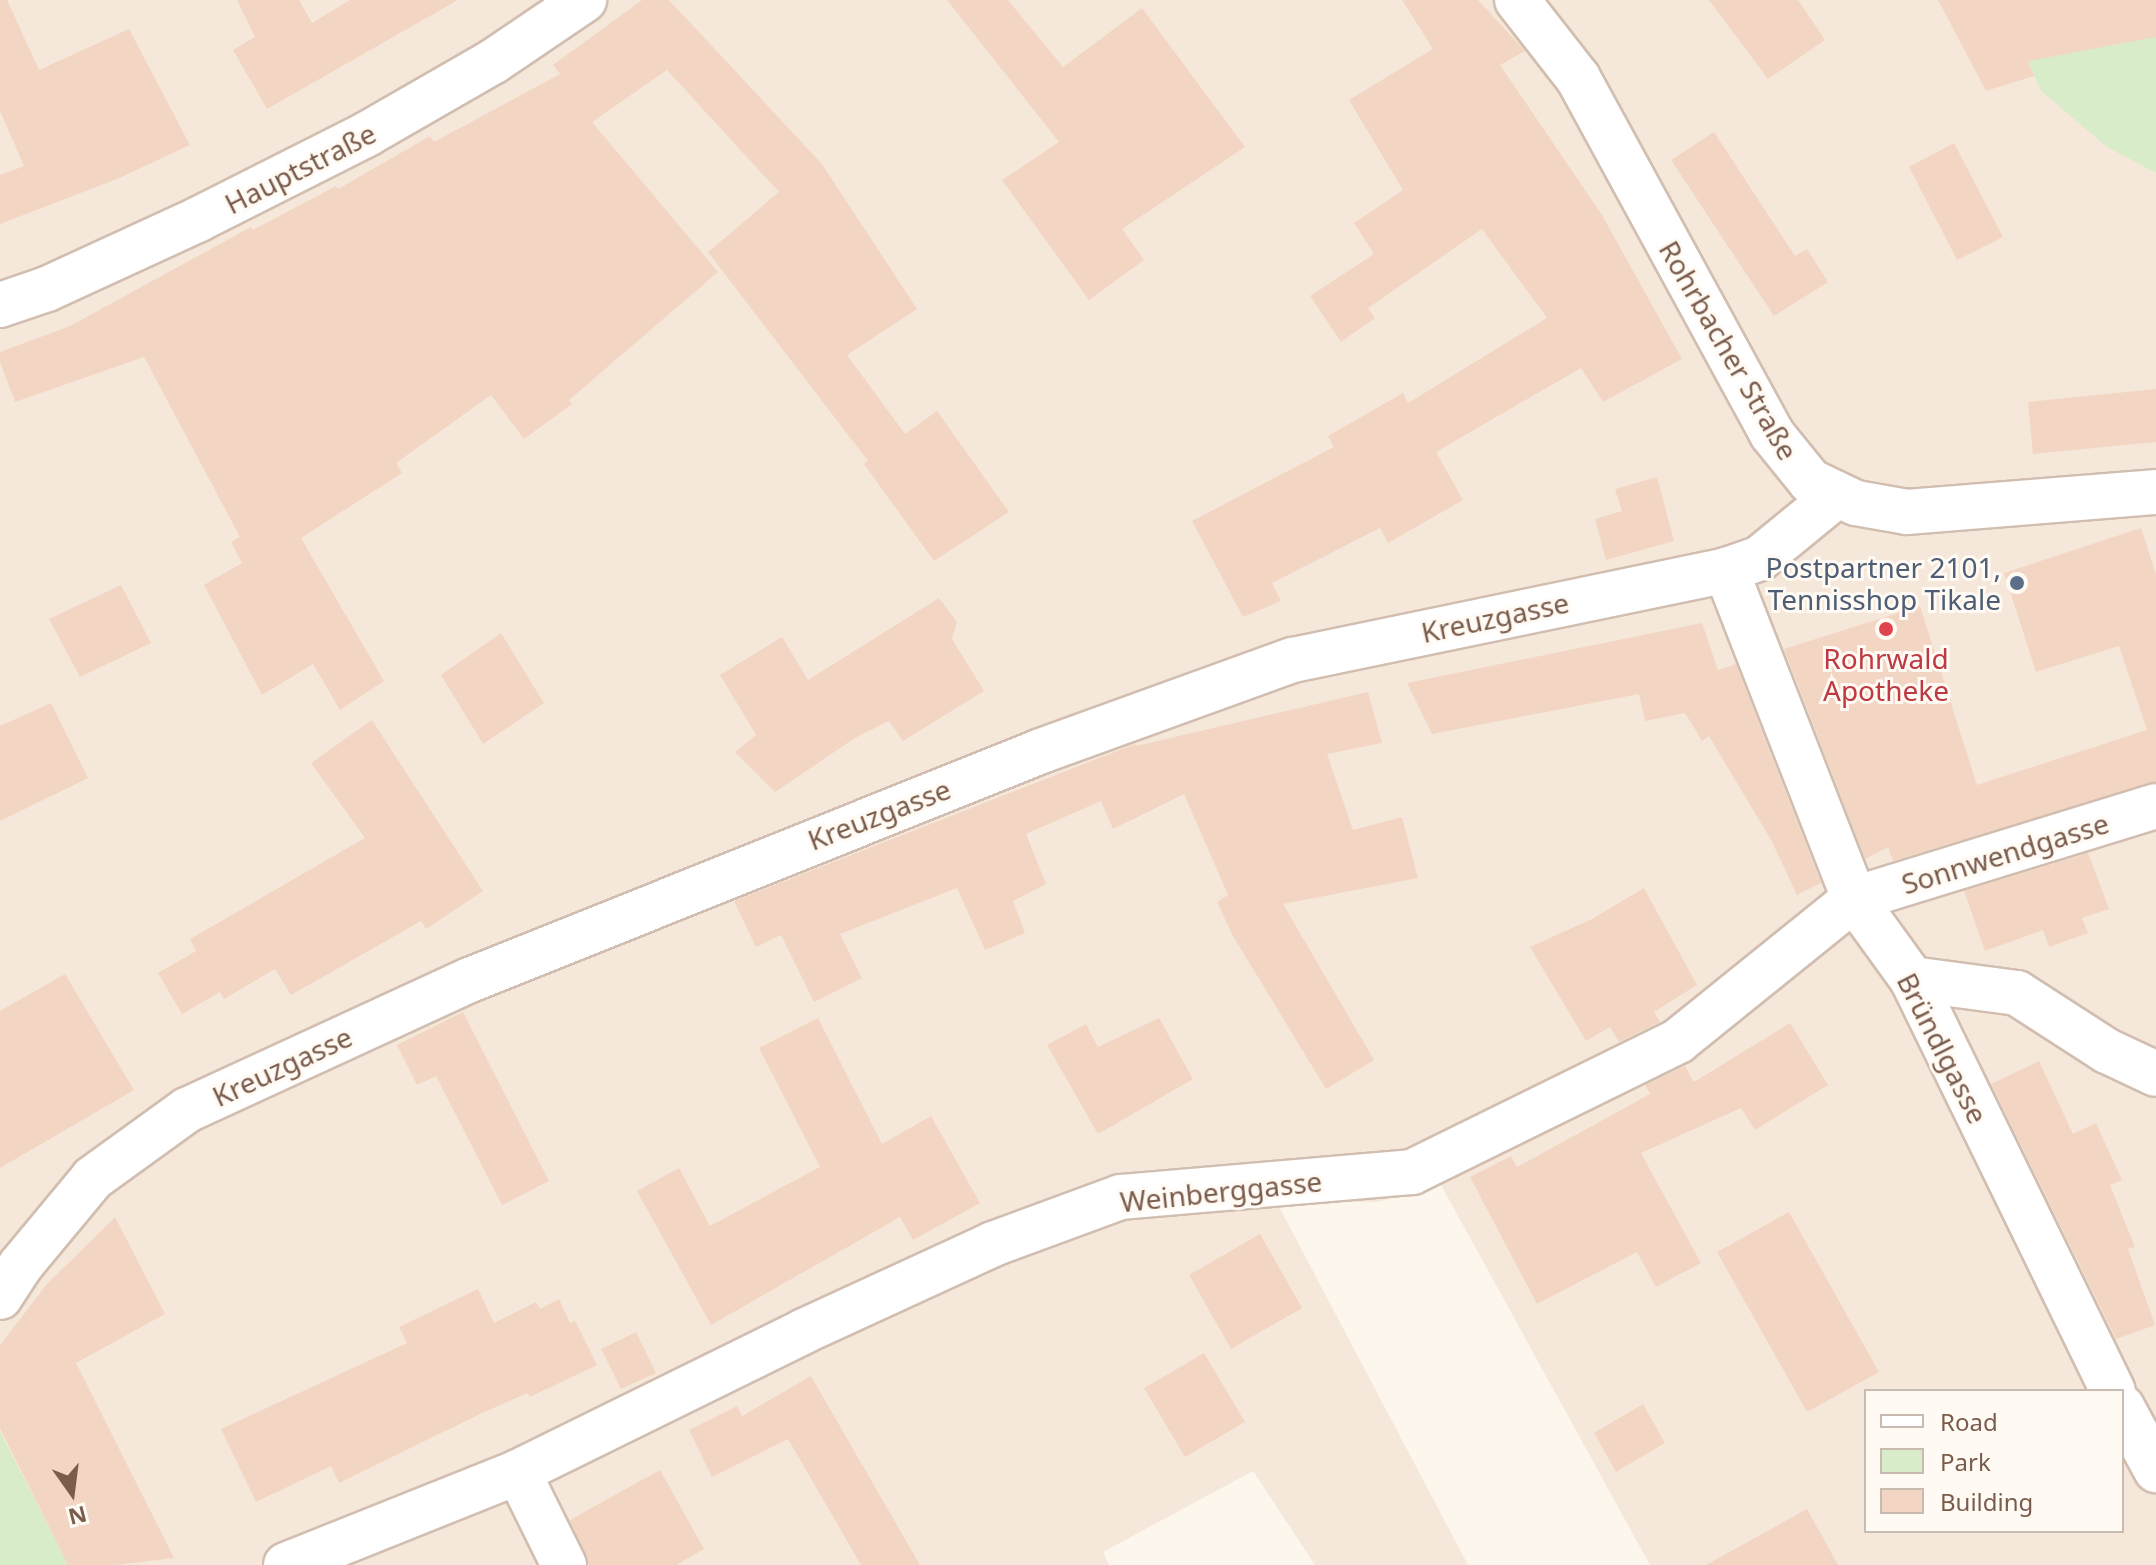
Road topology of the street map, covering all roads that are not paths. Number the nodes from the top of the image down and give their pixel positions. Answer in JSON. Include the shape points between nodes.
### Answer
{"nodes":[{"id":1,"x":584,"y":0,"type":"edge"},
{"id":2,"x":1517,"y":0,"type":"edge"},
{"id":3,"x":0,"y":305,"type":"edge"},
{"id":4,"x":2156,"y":492,"type":"edge"},
{"id":5,"x":1837,"y":495,"type":"junction"},
{"id":6,"x":1726,"y":570,"type":"junction"},
{"id":7,"x":2156,"y":806,"type":"edge"},
{"id":8,"x":1854,"y":899,"type":"junction"},
{"id":9,"x":1912,"y":979,"type":"junction"},
{"id":10,"x":2156,"y":1074,"type":"edge"},
{"id":11,"x":0,"y":1297,"type":"edge"},
{"id":12,"x":2112,"y":1389,"type":"edge"},
{"id":13,"x":2124,"y":1411,"type":"edge"},
{"id":14,"x":2156,"y":1470,"type":"edge"},
{"id":15,"x":518,"y":1472,"type":"junction"},
{"id":16,"x":286,"y":1565,"type":"edge"},
{"id":17,"x":564,"y":1565,"type":"edge"}],
"edges":[{"from":1,"to":3,"type":"street","name":"Hauptstraße","via":[[494,61],[367,134],[199,219]]},
{"from":2,"to":5,"type":"street","name":"Rohrbacher Straße","via":[[1578,78],[1606,125],[1677,266],[1772,434],[1810,481]]},
{"from":4,"to":5,"type":"street","name":"Rohrbacher Straße","via":[[1907,512]]},
{"from":5,"to":6,"type":"street","name":"Kreuzgasse","via":[[1760,558]]},
{"from":6,"to":8,"type":"street","name":"Bründlgasse"},
{"from":6,"to":11,"type":"street","name":"Kreuzgasse","via":[[1293,660],[1027,756],[485,974],[187,1110],[93,1178]]},
{"from":7,"to":8,"type":"street","name":"Sonnwendgasse"},
{"from":8,"to":9,"type":"street","name":"Bründlgasse"},
{"from":8,"to":15,"type":"street","name":"Weinberggasse","via":[[1678,1041],[1412,1172],[1121,1197],[978,1251]]},
{"from":9,"to":10,"type":"street","via":[[2017,993],[2107,1051]]},
{"from":9,"to":12,"type":"street","name":"Bründlgasse"},
{"from":13,"to":14,"type":"street"},
{"from":15,"to":16,"type":"street","name":"Weinberggasse"},
{"from":15,"to":17,"type":"street"}]}
